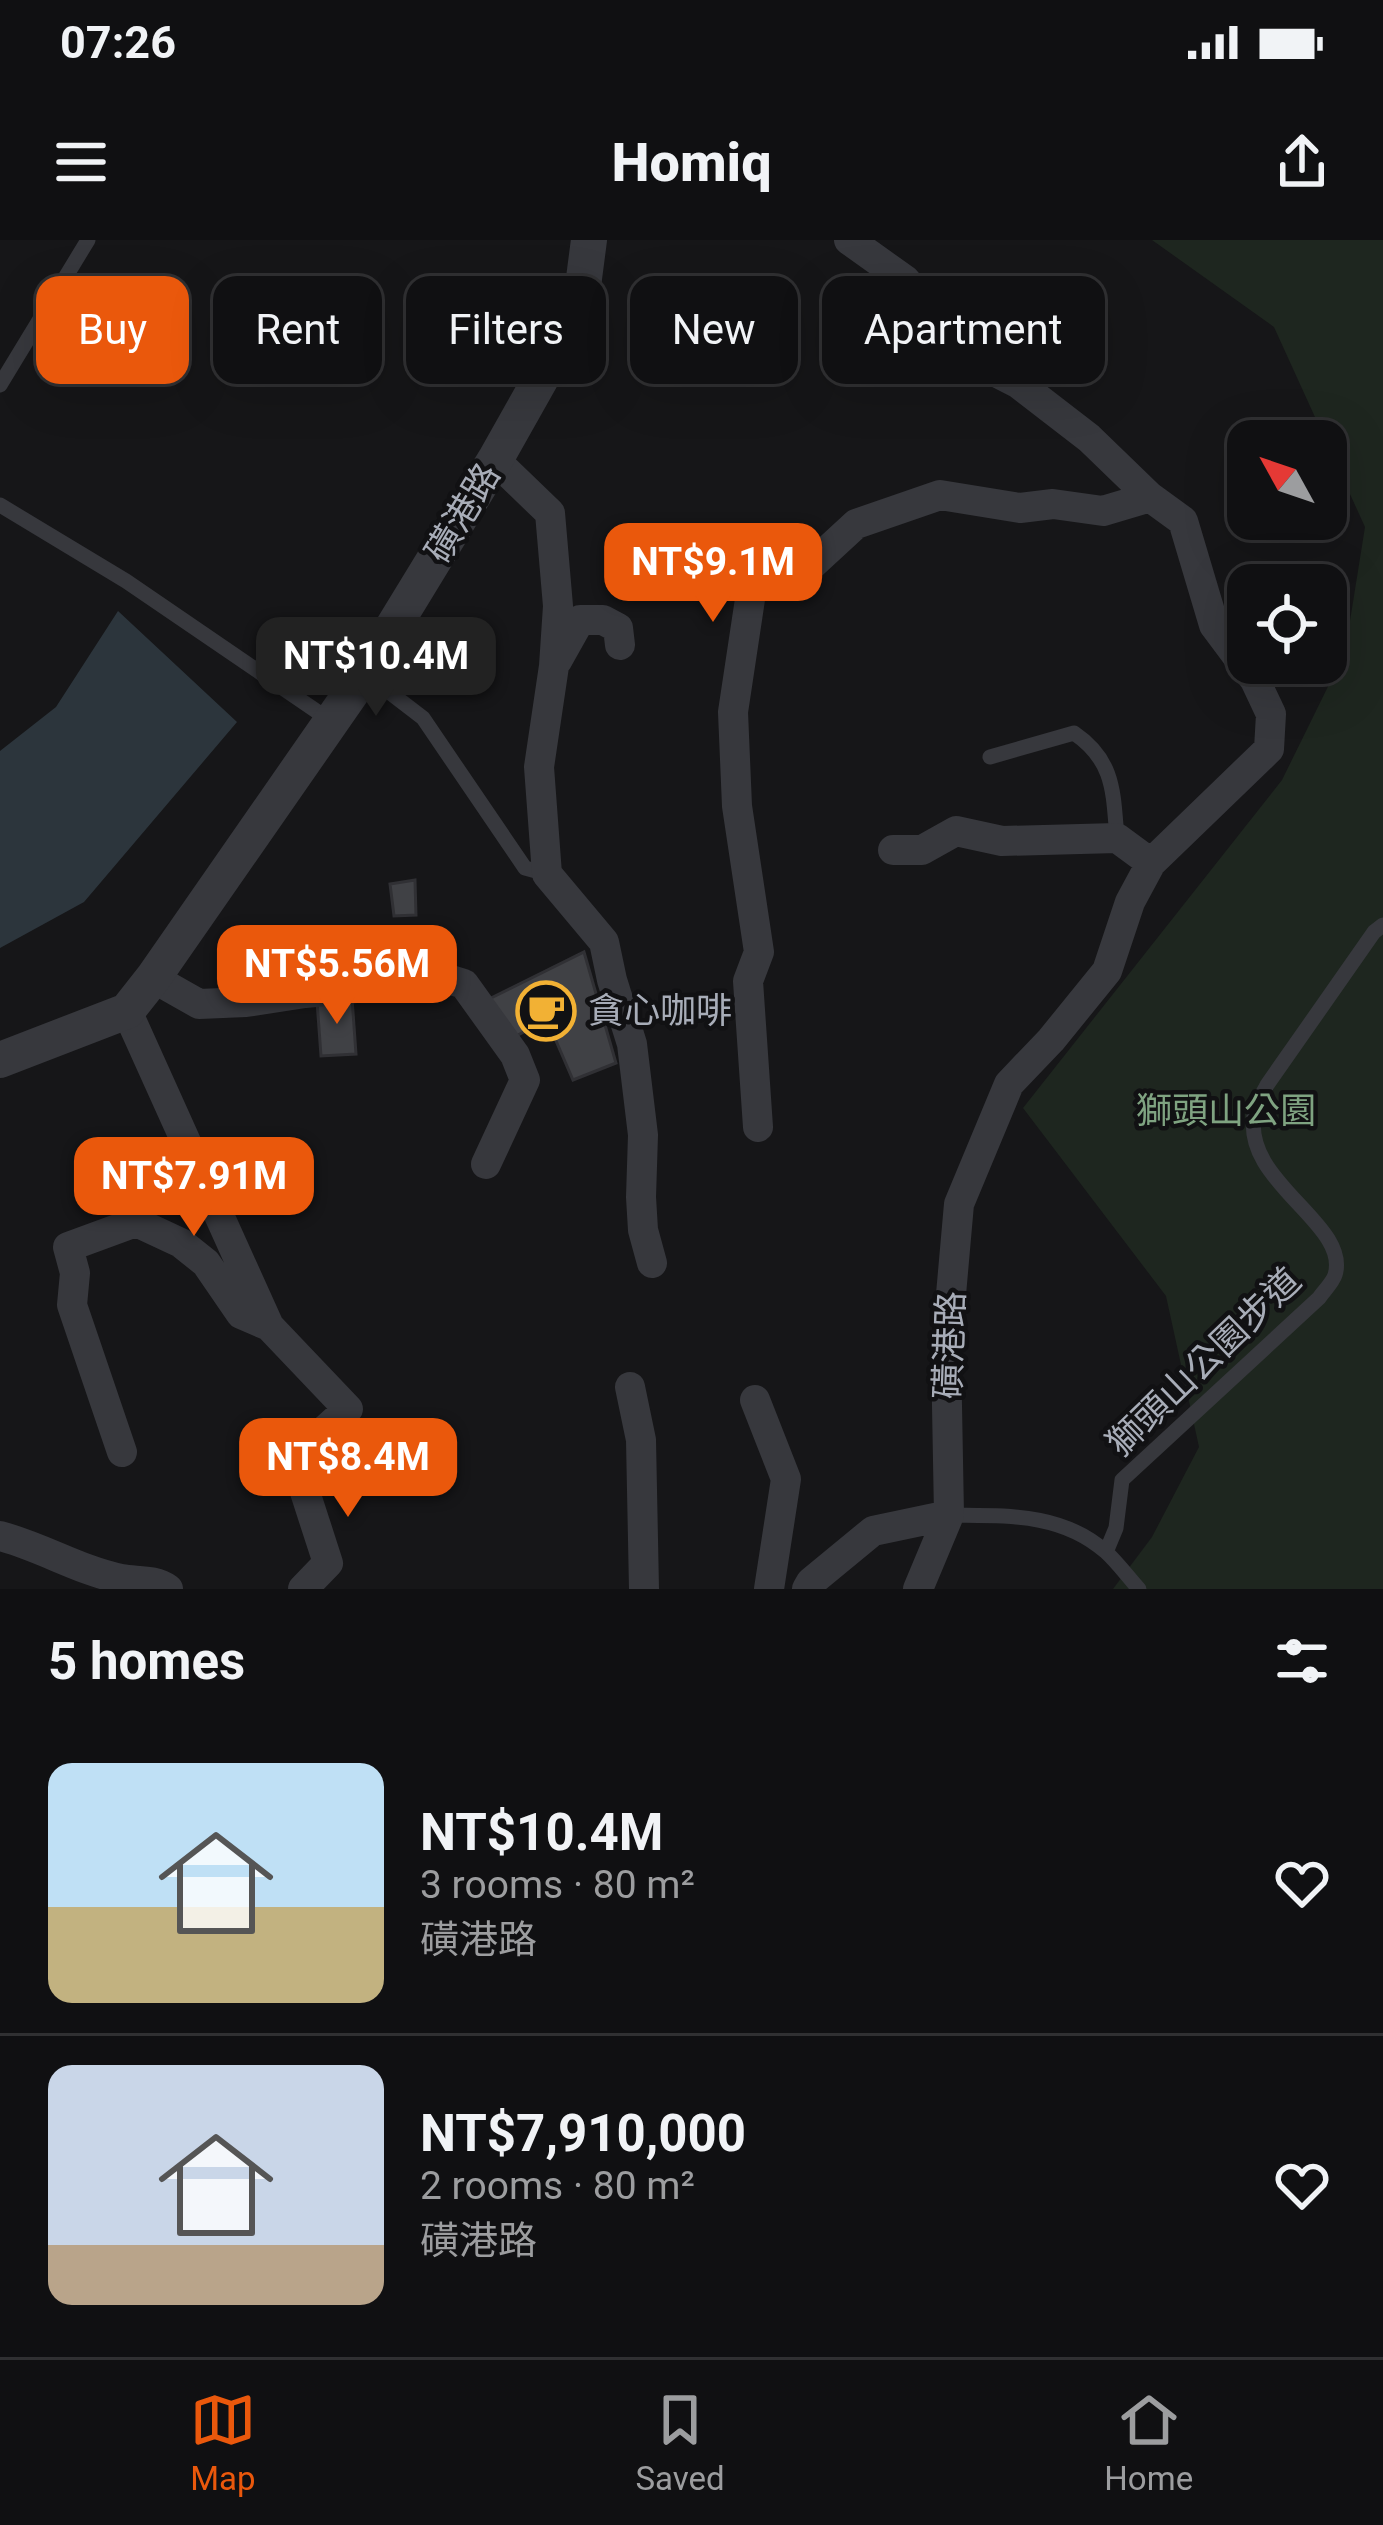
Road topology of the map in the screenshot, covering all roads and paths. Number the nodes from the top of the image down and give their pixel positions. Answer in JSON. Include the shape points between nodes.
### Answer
{"nodes":[{"id":1,"x":88,"y":240,"type":"edge"},
{"id":2,"x":590,"y":240,"type":"edge"},
{"id":3,"x":849,"y":240,"type":"edge"},
{"id":4,"x":0,"y":385,"type":"edge"},
{"id":5,"x":495,"y":460,"type":"junction"},
{"id":6,"x":1150,"y":497,"type":"junction"},
{"id":7,"x":0,"y":505,"type":"edge"},
{"id":8,"x":620,"y":645,"type":"dead end"},
{"id":9,"x":554,"y":666,"type":"junction"},
{"id":10,"x":365,"y":673,"type":"junction"},
{"id":11,"x":332,"y":721,"type":"junction"},
{"id":12,"x":990,"y":757,"type":"dead end"},
{"id":13,"x":1117,"y":838,"type":"junction"},
{"id":14,"x":893,"y":850,"type":"dead end"},
{"id":15,"x":1151,"y":863,"type":"junction"},
{"id":16,"x":547,"y":874,"type":"junction"},
{"id":17,"x":1383,"y":925,"type":"edge"},
{"id":18,"x":153,"y":978,"type":"junction"},
{"id":19,"x":127,"y":1011,"type":"junction"},
{"id":20,"x":0,"y":1060,"type":"edge"},
{"id":21,"x":758,"y":1127,"type":"dead end"},
{"id":22,"x":486,"y":1164,"type":"dead end"},
{"id":23,"x":652,"y":1263,"type":"dead end"},
{"id":24,"x":269,"y":1326,"type":"junction"},
{"id":25,"x":631,"y":1387,"type":"dead end"},
{"id":26,"x":755,"y":1400,"type":"dead end"},
{"id":27,"x":122,"y":1452,"type":"dead end"},
{"id":28,"x":949,"y":1515,"type":"junction"},
{"id":29,"x":0,"y":1536,"type":"edge"},
{"id":30,"x":1106,"y":1552,"type":"junction"},
{"id":31,"x":120,"y":1584,"type":"edge"},
{"id":32,"x":168,"y":1589,"type":"edge"},
{"id":33,"x":302,"y":1589,"type":"edge"},
{"id":34,"x":644,"y":1589,"type":"edge"},
{"id":35,"x":769,"y":1589,"type":"edge"},
{"id":36,"x":807,"y":1589,"type":"edge"},
{"id":37,"x":918,"y":1589,"type":"edge"},
{"id":38,"x":1138,"y":1589,"type":"edge"}],
"edges":[{"from":1,"to":4,"type":"lane"},
{"from":2,"to":5,"type":"street","name":"磺港路","via":[[580,309]]},
{"from":3,"to":6,"type":"street","name":"磺港路","via":[[905,280],[978,363],[1089,438]]},
{"from":5,"to":9,"type":"street","via":[[550,513]]},
{"from":5,"to":10,"type":"street","name":"磺港路"},
{"from":6,"to":15,"type":"street","name":"磺港路","via":[[1183,521],[1214,625],[1271,714],[1269,748]]},
{"from":6,"to":21,"type":"street","via":[[1103,511],[940,495],[856,524],[805,571],[752,586],[733,712],[737,806],[759,952],[748,981]]},
{"from":7,"to":11,"type":"lane"},
{"from":8,"to":9,"type":"street","via":[[618,628],[580,620]]},
{"from":9,"to":16,"type":"street","via":[[539,767]]},
{"from":10,"to":11,"type":"street","name":"磺港路"},
{"from":10,"to":16,"type":"lane","via":[[423,718],[525,868]]},
{"from":11,"to":18,"type":"street","name":"磺港路"},
{"from":12,"to":13,"type":"lane","via":[[1074,733],[1096,748],[1113,787]]},
{"from":13,"to":14,"type":"street","via":[[1002,841],[956,831],[922,850]]},
{"from":13,"to":15,"type":"street"},
{"from":15,"to":28,"type":"street","name":"磺港路","via":[[1107,971],[1009,1084],[959,1204],[946,1352]]},
{"from":16,"to":23,"type":"street","via":[[604,942],[635,1065],[643,1230]]},
{"from":17,"to":30,"type":"lane","name":"獅頭山公園步道","via":[[1254,1111],[1263,1164],[1335,1248],[1335,1275],[1122,1480]]},
{"from":18,"to":19,"type":"street","name":"磺港路"},
{"from":18,"to":22,"type":"street","via":[[199,1004],[448,979],[464,984],[525,1080]]},
{"from":19,"to":20,"type":"street"},
{"from":19,"to":24,"type":"street"},
{"from":24,"to":27,"type":"street","via":[[241,1314],[206,1263],[136,1222],[68,1247],[72,1305]]},
{"from":24,"to":33,"type":"street","via":[[348,1409],[294,1458],[328,1562]]},
{"from":25,"to":34,"type":"street","via":[[641,1440]]},
{"from":26,"to":35,"type":"street","via":[[786,1480]]},
{"from":28,"to":30,"type":"lane","via":[[1031,1516]]},
{"from":28,"to":36,"type":"street","via":[[873,1532]]},
{"from":28,"to":37,"type":"street","name":"磺港路"},
{"from":29,"to":31,"type":"street"},
{"from":30,"to":38,"type":"lane"},
{"from":31,"to":32,"type":"street"}]}
